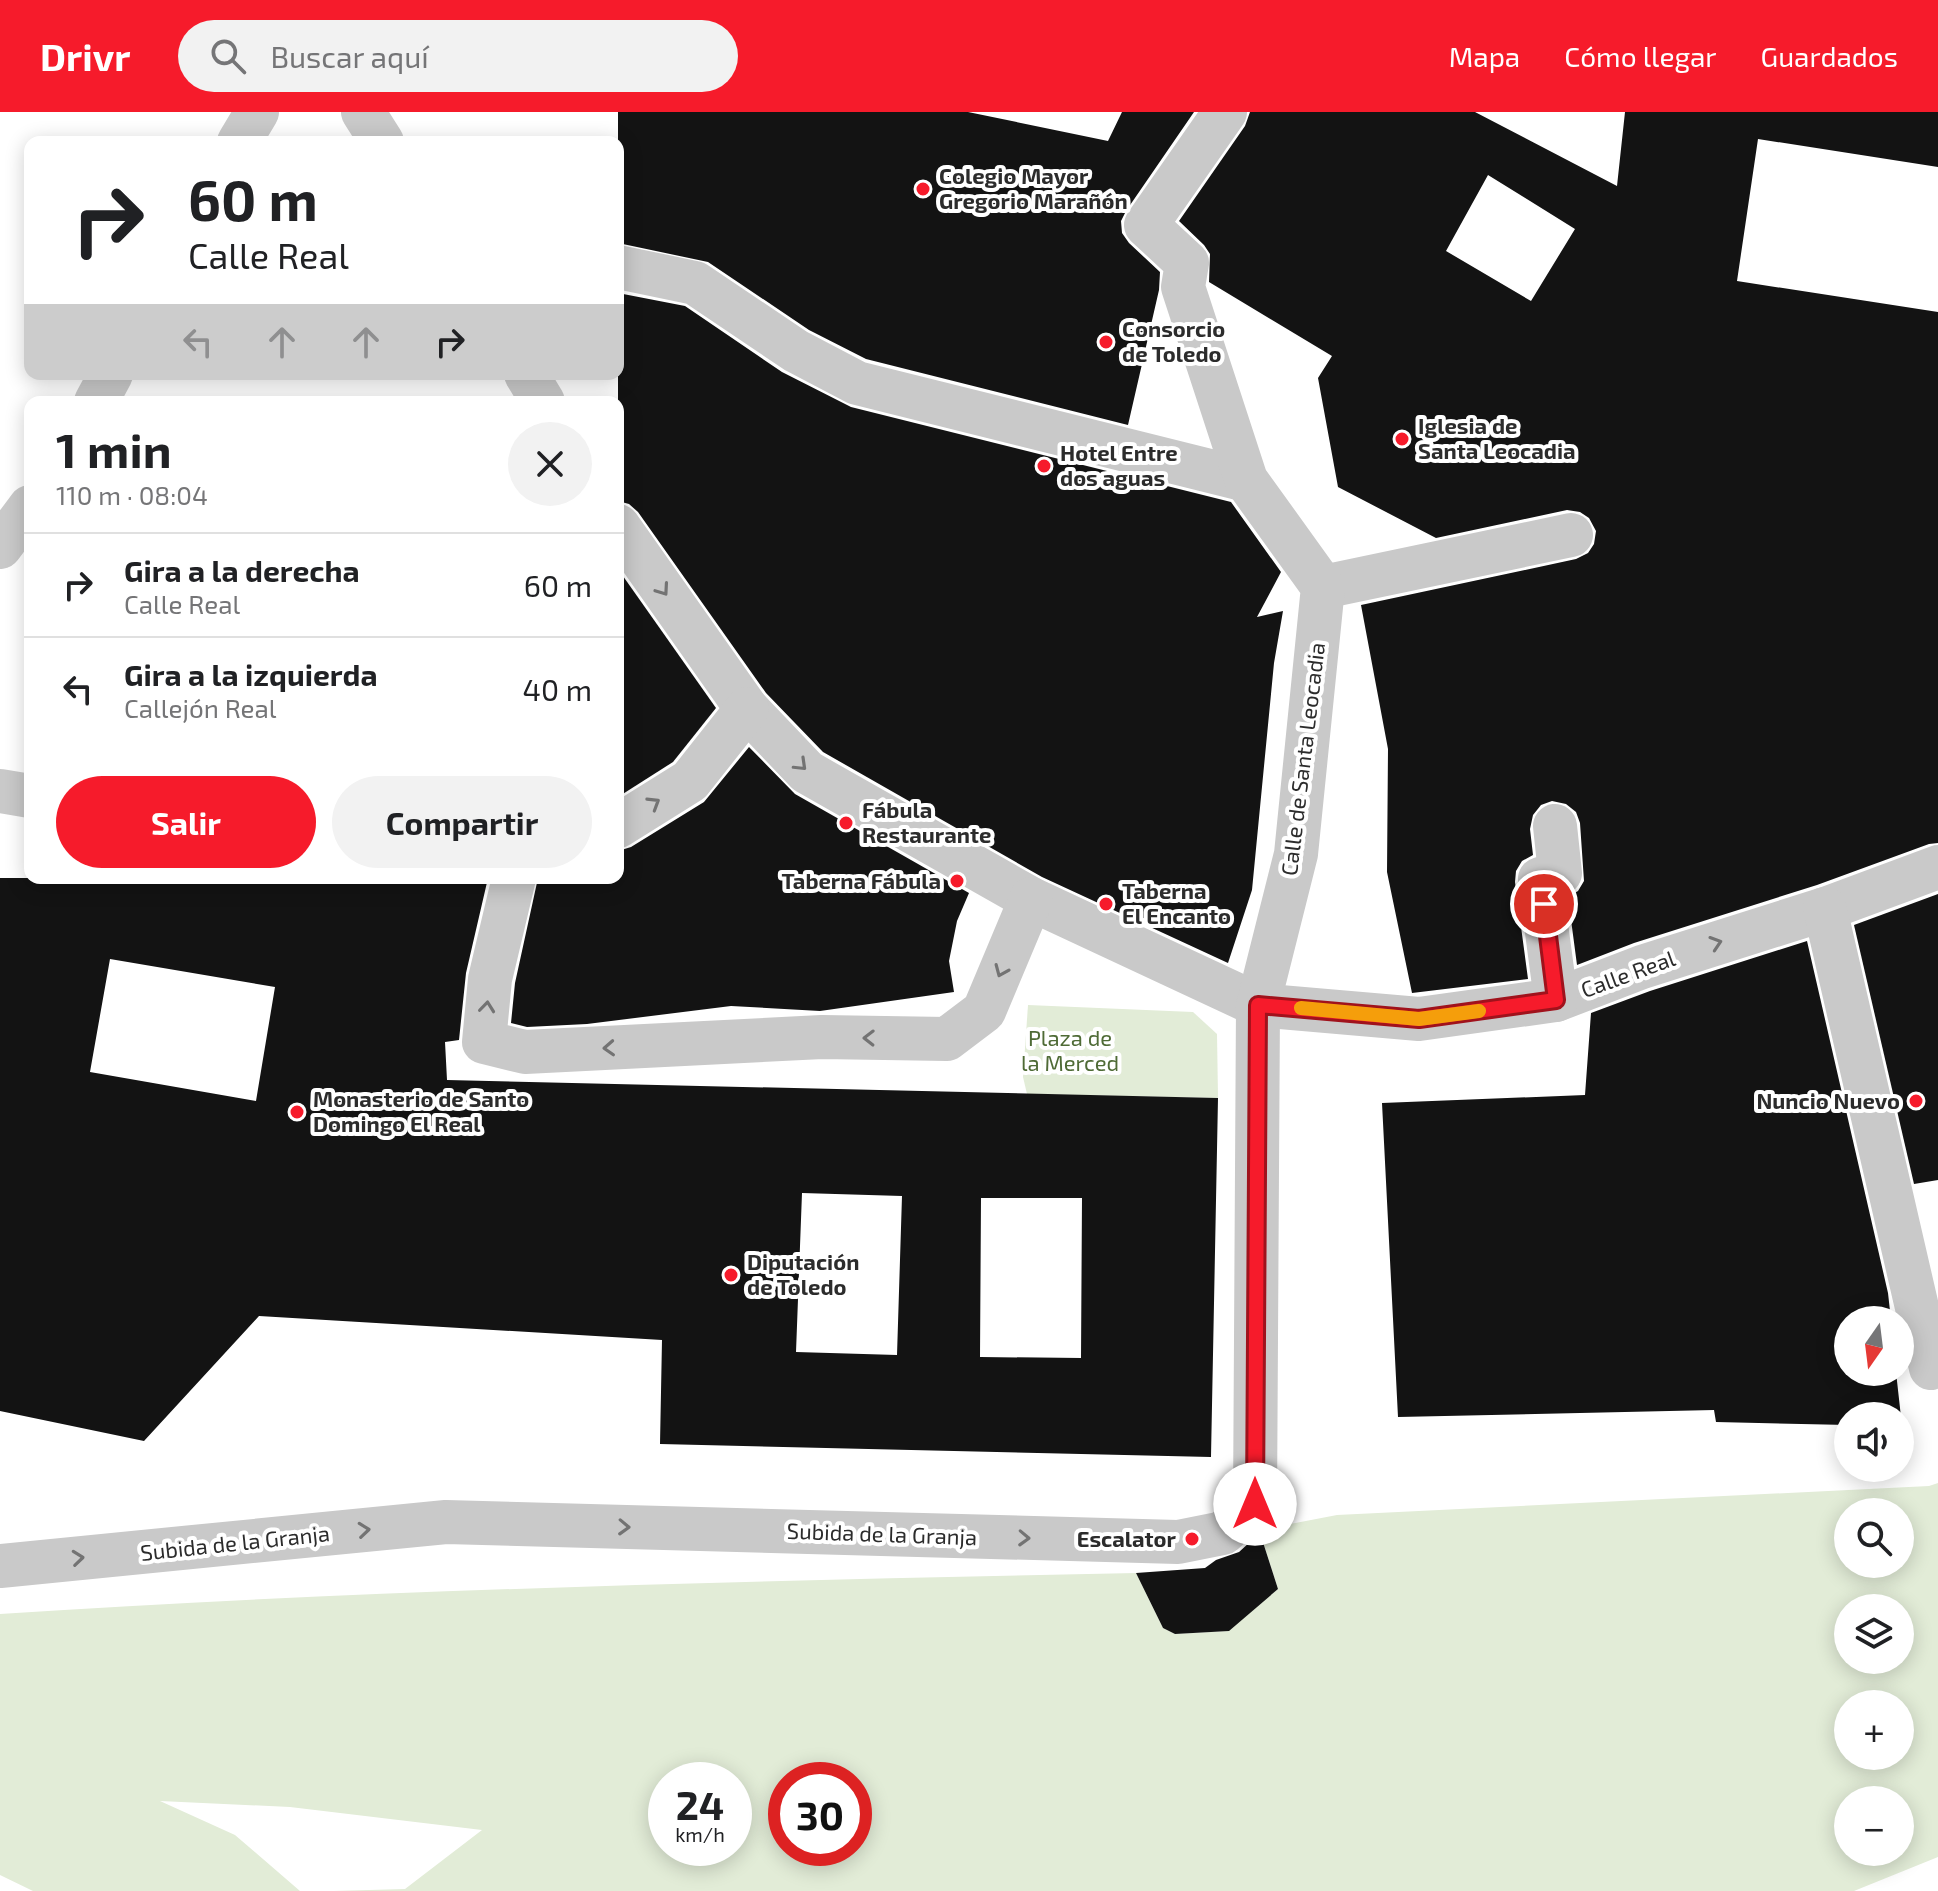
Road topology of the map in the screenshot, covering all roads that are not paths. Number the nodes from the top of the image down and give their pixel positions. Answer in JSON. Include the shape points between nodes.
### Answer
{"nodes":[{"id":1,"x":257,"y":112,"type":"edge"},
{"id":2,"x":363,"y":112,"type":"edge"},
{"id":3,"x":1225,"y":112,"type":"edge"},
{"id":4,"x":243,"y":136,"type":"edge"},
{"id":5,"x":378,"y":136,"type":"edge"},
{"id":6,"x":624,"y":268,"type":"edge"},
{"id":7,"x":1246,"y":480,"type":"junction"},
{"id":8,"x":24,"y":515,"type":"edge"},
{"id":9,"x":624,"y":535,"type":"edge"},
{"id":10,"x":1571,"y":535,"type":"dead end"},
{"id":11,"x":0,"y":547,"type":"edge"},
{"id":12,"x":1314,"y":575,"type":"junction"},
{"id":13,"x":747,"y":709,"type":"junction"},
{"id":14,"x":0,"y":791,"type":"edge"},
{"id":15,"x":24,"y":795,"type":"edge"},
{"id":16,"x":624,"y":822,"type":"edge"},
{"id":17,"x":1555,"y":826,"type":"dead end"},
{"id":18,"x":1938,"y":867,"type":"edge"},
{"id":19,"x":513,"y":884,"type":"edge"},
{"id":20,"x":1031,"y":899,"type":"junction"},
{"id":21,"x":1825,"y":909,"type":"junction"},
{"id":22,"x":1556,"y":1000,"type":"junction"},
{"id":23,"x":1258,"y":1005,"type":"junction"},
{"id":24,"x":1931,"y":1368,"type":"dead end"},
{"id":25,"x":0,"y":1566,"type":"edge"}],
"edges":[{"from":1,"to":4,"type":"street"},
{"from":2,"to":5,"type":"street"},
{"from":3,"to":7,"type":"street","via":[[1146,225],[1187,263],[1183,287]]},
{"from":6,"to":7,"type":"street","via":[[695,283],[796,351],[857,383]]},
{"from":7,"to":12,"type":"street"},
{"from":8,"to":11,"type":"street"},
{"from":9,"to":13,"type":"street","one_way":true},
{"from":10,"to":12,"type":"street"},
{"from":12,"to":23,"type":"street","name":"Calle de Santa Leocadia","via":[[1296,854]]},
{"from":16,"to":13,"type":"street","one_way":true,"via":[[690,781]]},
{"from":13,"to":20,"type":"street","one_way":true,"via":[[807,772]]},
{"from":14,"to":15,"type":"street"},
{"from":17,"to":22,"type":"street","via":[[1560,873],[1540,879]]},
{"from":18,"to":21,"type":"street","name":"Calle Real"},
{"from":20,"to":19,"type":"street","one_way":true,"via":[[984,1011],[947,1039],[822,1037],[525,1052],[484,1042],[490,979]]},
{"from":20,"to":23,"type":"street"},
{"from":22,"to":21,"type":"street","name":"Calle Real","one_way":true},
{"from":21,"to":24,"type":"street"},
{"from":22,"to":23,"type":"street","name":"Calle Real","via":[[1419,1019]]},
{"from":25,"to":23,"type":"street","name":"Subida de la Granja","one_way":true,"via":[[446,1522],[1178,1542],[1223,1533],[1255,1504]]}]}
